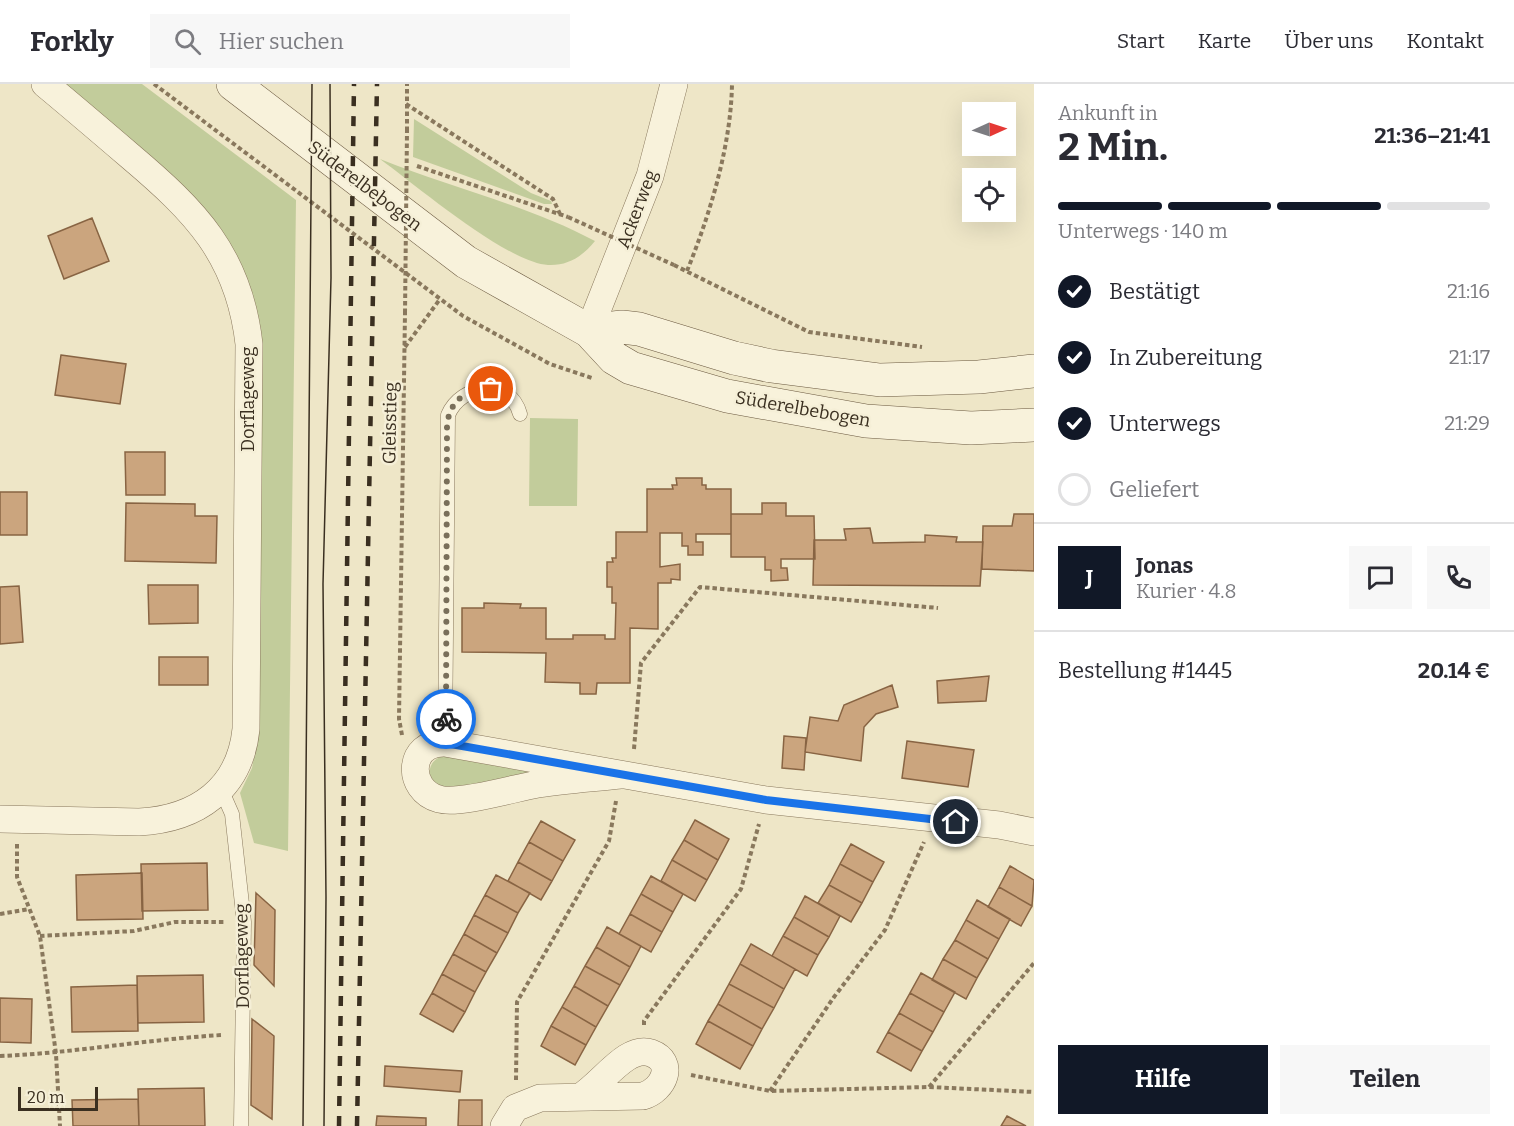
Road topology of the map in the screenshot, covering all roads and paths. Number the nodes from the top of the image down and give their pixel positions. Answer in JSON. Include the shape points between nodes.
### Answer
{"nodes":[{"id":1,"x":45,"y":84,"type":"edge"},
{"id":2,"x":407,"y":84,"type":"edge"},
{"id":3,"x":674,"y":84,"type":"edge"},
{"id":4,"x":732,"y":84,"type":"edge"},
{"id":5,"x":233,"y":86,"type":"edge"},
{"id":6,"x":406,"y":104,"type":"junction"},
{"id":7,"x":417,"y":166,"type":"dead end"},
{"id":8,"x":560,"y":214,"type":"junction"},
{"id":9,"x":687,"y":271,"type":"junction"},
{"id":10,"x":440,"y":299,"type":"dead end"},
{"id":11,"x":589,"y":332,"type":"junction"},
{"id":12,"x":405,"y":347,"type":"junction"},
{"id":13,"x":928,"y":347,"type":"dead end"},
{"id":14,"x":1034,"y":370,"type":"edge"},
{"id":15,"x":520,"y":414,"type":"dead end"},
{"id":16,"x":1034,"y":425,"type":"edge"},
{"id":17,"x":938,"y":608,"type":"dead end"},
{"id":18,"x":445,"y":743,"type":"junction"},
{"id":19,"x":418,"y":757,"type":"junction"},
{"id":20,"x":626,"y":776,"type":"junction"},
{"id":21,"x":221,"y":789,"type":"junction"},
{"id":22,"x":766,"y":800,"type":"junction"},
{"id":23,"x":9,"y":819,"type":"edge"},
{"id":24,"x":934,"y":820,"type":"junction"},
{"id":25,"x":1034,"y":832,"type":"edge"},
{"id":26,"x":29,"y":909,"type":"junction"},
{"id":27,"x":0,"y":914,"type":"edge"},
{"id":28,"x":244,"y":922,"type":"junction"},
{"id":29,"x":40,"y":936,"type":"junction"},
{"id":30,"x":1034,"y":963,"type":"edge"},
{"id":31,"x":644,"y":1021,"type":"dead end"},
{"id":32,"x":242,"y":1034,"type":"junction"},
{"id":33,"x":56,"y":1054,"type":"junction"},
{"id":34,"x":0,"y":1056,"type":"edge"},
{"id":35,"x":665,"y":1076,"type":"junction"},
{"id":36,"x":929,"y":1087,"type":"junction"},
{"id":37,"x":770,"y":1091,"type":"junction"},
{"id":38,"x":1034,"y":1092,"type":"edge"},
{"id":39,"x":580,"y":1097,"type":"junction"},
{"id":40,"x":510,"y":1117,"type":"edge"},
{"id":41,"x":60,"y":1126,"type":"edge"},
{"id":42,"x":241,"y":1126,"type":"edge"}],
"edges":[{"from":1,"to":21,"type":"street","name":"Dorflageweg","via":[[188,206],[223,255],[243,306],[249,344],[246,729],[239,764]]},
{"from":2,"to":6,"type":"path","name":"Gleisstieg"},
{"from":3,"to":11,"type":"street","name":"Ackerweg","via":[[650,176]]},
{"from":4,"to":9,"type":"path","via":[[726,141]]},
{"from":5,"to":11,"type":"main road","name":"Süderelbebogen","via":[[466,262]]},
{"from":6,"to":8,"type":"path","via":[[553,199]]},
{"from":6,"to":12,"type":"path","name":"Gleisstieg","bridge":true},
{"from":7,"to":8,"type":"path"},
{"from":8,"to":9,"type":"path","bridge":true},
{"from":9,"to":13,"type":"path","via":[[809,332]]},
{"from":10,"to":12,"type":"path"},
{"from":11,"to":14,"type":"main road","name":"Süderelbebogen","via":[[622,327],[639,329],[771,366],[880,380],[979,377]]},
{"from":11,"to":16,"type":"main road","name":"Süderelbebogen","via":[[614,358],[631,368],[727,396],[866,421],[971,428]]},
{"from":12,"to":19,"type":"path","name":"Gleisstieg","via":[[399,719],[404,739]]},
{"from":15,"to":18,"type":"lane","via":[[518,405],[507,393],[481,389],[459,398],[448,416]]},
{"from":17,"to":20,"type":"path","via":[[700,587],[641,663]]},
{"from":18,"to":19,"type":"street","via":[[432,743]]},
{"from":18,"to":20,"type":"street"},
{"from":19,"to":20,"type":"street","via":[[416,776],[420,785],[442,800],[540,784]]},
{"from":20,"to":22,"type":"street"},
{"from":20,"to":40,"type":"path","via":[[609,842],[517,1002]]},
{"from":21,"to":23,"type":"street","name":"Dorflageweg","via":[[184,813],[156,821]]},
{"from":21,"to":28,"type":"lane","name":"Dorflageweg","via":[[232,814]]},
{"from":22,"to":24,"type":"street"},
{"from":22,"to":31,"type":"path","via":[[741,889]]},
{"from":23,"to":26,"type":"path","via":[[17,877]]},
{"from":24,"to":25,"type":"street"},
{"from":24,"to":37,"type":"path","via":[[885,930]]},
{"from":26,"to":27,"type":"path"},
{"from":26,"to":29,"type":"path"},
{"from":28,"to":29,"type":"path","via":[[175,922],[134,931]]},
{"from":28,"to":32,"type":"lane","name":"Dorflageweg"},
{"from":29,"to":33,"type":"path"},
{"from":30,"to":36,"type":"path"},
{"from":32,"to":33,"type":"path","via":[[175,1038]]},
{"from":32,"to":42,"type":"lane","name":"Dorflageweg"},
{"from":33,"to":34,"type":"path"},
{"from":33,"to":41,"type":"path"},
{"from":35,"to":37,"type":"path","via":[[686,1074]]},
{"from":35,"to":39,"type":"street","via":[[655,1093],[643,1096]]},
{"from":35,"to":39,"type":"street","via":[[663,1063],[643,1050],[620,1060],[600,1083]]},
{"from":36,"to":37,"type":"path"},
{"from":36,"to":38,"type":"path"},
{"from":39,"to":40,"type":"street","via":[[540,1098]]}]}
